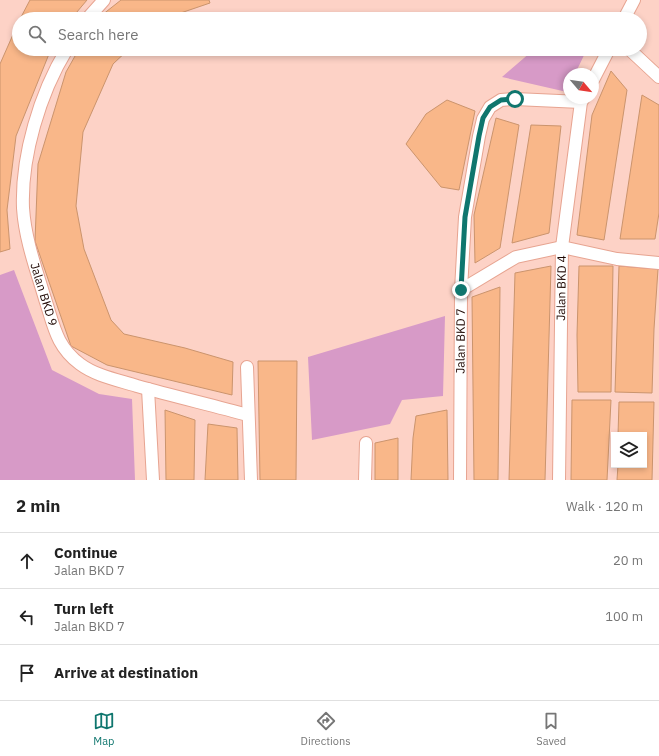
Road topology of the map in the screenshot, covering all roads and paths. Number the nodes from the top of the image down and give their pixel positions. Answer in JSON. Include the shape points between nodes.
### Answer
{"nodes":[{"id":1,"x":104,"y":0,"type":"edge"},
{"id":2,"x":634,"y":0,"type":"edge"},
{"id":3,"x":93,"y":12,"type":"edge"},
{"id":4,"x":628,"y":12,"type":"edge"},
{"id":5,"x":63,"y":56,"type":"edge"},
{"id":6,"x":605,"y":56,"type":"edge"},
{"id":7,"x":636,"y":56,"type":"edge"},
{"id":8,"x":599,"y":68,"type":"edge"},
{"id":9,"x":659,"y":77,"type":"edge"},
{"id":10,"x":563,"y":100,"type":"edge"},
{"id":11,"x":582,"y":104,"type":"edge"},
{"id":12,"x":562,"y":247,"type":"junction"},
{"id":13,"x":659,"y":263,"type":"edge"},
{"id":14,"x":461,"y":290,"type":"junction"},
{"id":15,"x":247,"y":367,"type":"dead end"},
{"id":16,"x":148,"y":389,"type":"junction"},
{"id":17,"x":248,"y":415,"type":"junction"},
{"id":18,"x":366,"y":443,"type":"dead end"},
{"id":19,"x":153,"y":480,"type":"edge"},
{"id":20,"x":250,"y":480,"type":"edge"},
{"id":21,"x":365,"y":480,"type":"edge"},
{"id":22,"x":460,"y":480,"type":"edge"},
{"id":23,"x":559,"y":480,"type":"edge"}],
"edges":[{"from":1,"to":3,"type":"street"},
{"from":2,"to":4,"type":"street"},
{"from":5,"to":16,"type":"street","name":"Jalan BKD 9","via":[[44,96],[28,156],[23,208],[32,257],[58,340],[67,353],[99,374]]},
{"from":6,"to":8,"type":"street"},
{"from":7,"to":9,"type":"street"},
{"from":10,"to":14,"type":"street","name":"Jalan BKD 7","via":[[501,100],[490,107],[483,118],[465,217]]},
{"from":11,"to":12,"type":"street","name":"Jalan BKD 4"},
{"from":12,"to":13,"type":"street","via":[[617,259]]},
{"from":12,"to":14,"type":"street","via":[[516,257]]},
{"from":12,"to":23,"type":"street","name":"Jalan BKD 4"},
{"from":14,"to":22,"type":"street","name":"Jalan BKD 7"},
{"from":15,"to":17,"type":"street"},
{"from":16,"to":17,"type":"street","name":"Jalan BKD 9"},
{"from":16,"to":19,"type":"street"},
{"from":17,"to":20,"type":"street"},
{"from":18,"to":21,"type":"street"}]}
